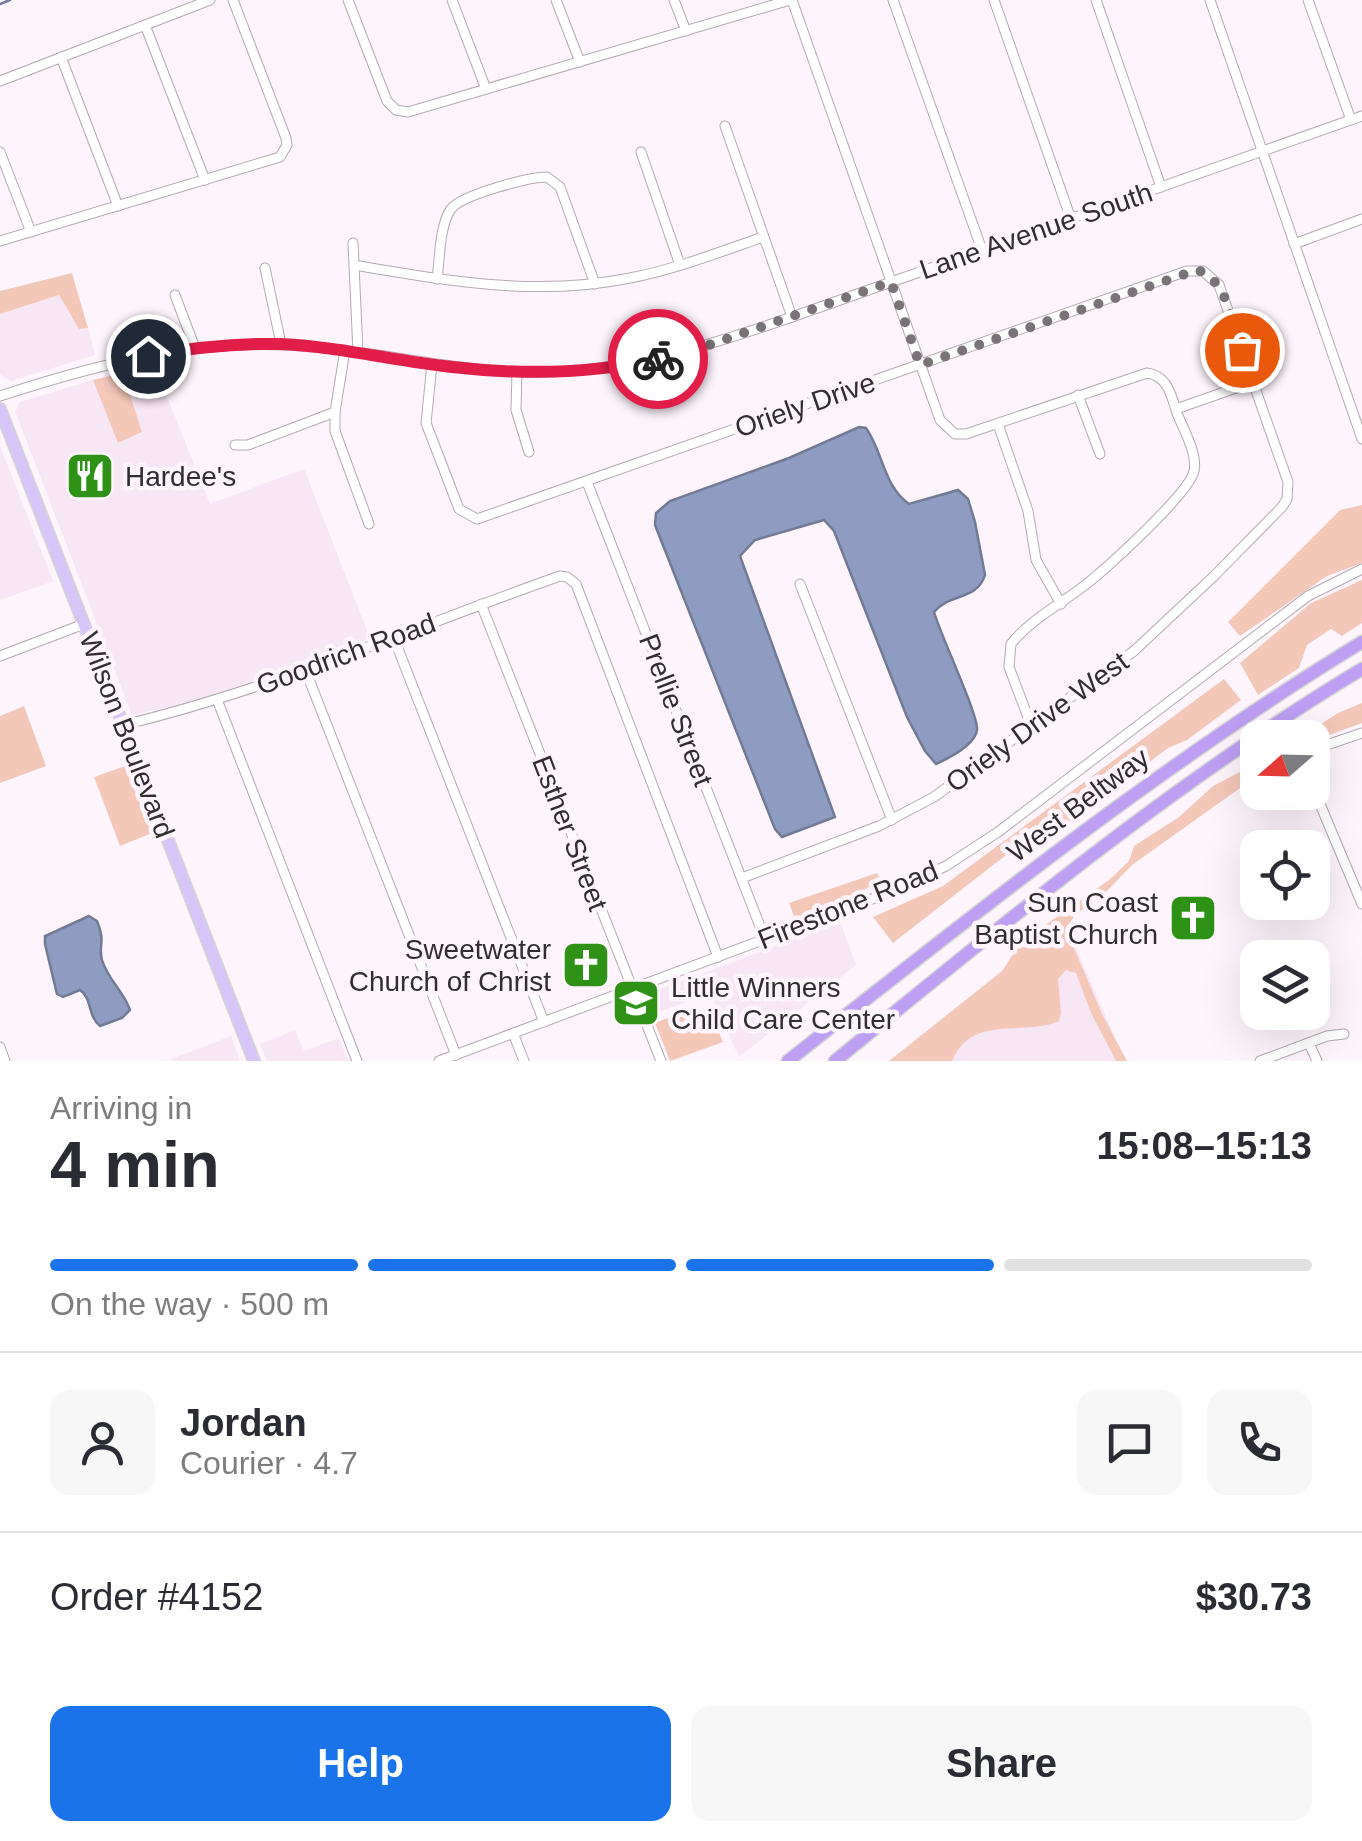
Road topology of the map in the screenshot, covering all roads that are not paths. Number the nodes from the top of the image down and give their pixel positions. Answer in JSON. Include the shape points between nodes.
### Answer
{"nodes":[{"id":1,"x":210,"y":0,"type":"edge"},
{"id":2,"x":233,"y":0,"type":"edge"},
{"id":3,"x":348,"y":0,"type":"edge"},
{"id":4,"x":452,"y":0,"type":"edge"},
{"id":5,"x":556,"y":0,"type":"edge"},
{"id":6,"x":674,"y":0,"type":"edge"},
{"id":7,"x":791,"y":0,"type":"edge"},
{"id":8,"x":894,"y":0,"type":"edge"},
{"id":9,"x":994,"y":0,"type":"edge"},
{"id":10,"x":1096,"y":0,"type":"edge"},
{"id":11,"x":1210,"y":0,"type":"edge"},
{"id":12,"x":1308,"y":0,"type":"edge"},
{"id":13,"x":145,"y":25,"type":"junction"},
{"id":14,"x":686,"y":31,"type":"junction"},
{"id":15,"x":61,"y":57,"type":"junction"},
{"id":16,"x":580,"y":62,"type":"junction"},
{"id":17,"x":0,"y":81,"type":"edge"},
{"id":18,"x":486,"y":89,"type":"junction"},
{"id":19,"x":1362,"y":116,"type":"edge"},
{"id":20,"x":1351,"y":120,"type":"junction"},
{"id":21,"x":725,"y":126,"type":"dead end"},
{"id":22,"x":0,"y":152,"type":"edge"},
{"id":23,"x":641,"y":152,"type":"dead end"},
{"id":24,"x":1262,"y":152,"type":"junction"},
{"id":25,"x":205,"y":180,"type":"junction"},
{"id":26,"x":1161,"y":187,"type":"junction"},
{"id":27,"x":118,"y":206,"type":"junction"},
{"id":28,"x":1071,"y":219,"type":"junction"},
{"id":29,"x":1362,"y":219,"type":"edge"},
{"id":30,"x":31,"y":232,"type":"junction"},
{"id":31,"x":763,"y":237,"type":"junction"},
{"id":32,"x":0,"y":240,"type":"edge"},
{"id":33,"x":353,"y":243,"type":"dead end"},
{"id":34,"x":1294,"y":244,"type":"junction"},
{"id":35,"x":982,"y":250,"type":"junction"},
{"id":36,"x":354,"y":265,"type":"junction"},
{"id":37,"x":680,"y":265,"type":"junction"},
{"id":38,"x":265,"y":268,"type":"dead end"},
{"id":39,"x":436,"y":279,"type":"junction"},
{"id":40,"x":891,"y":282,"type":"junction"},
{"id":41,"x":594,"y":284,"type":"junction"},
{"id":42,"x":176,"y":295,"type":"dead end"},
{"id":43,"x":792,"y":317,"type":"junction"},
{"id":44,"x":281,"y":344,"type":"junction"},
{"id":45,"x":196,"y":348,"type":"junction"},
{"id":46,"x":345,"y":350,"type":"junction"},
{"id":47,"x":358,"y":352,"type":"junction"},
{"id":48,"x":432,"y":364,"type":"junction"},
{"id":49,"x":920,"y":365,"type":"junction"},
{"id":50,"x":516,"y":372,"type":"junction"},
{"id":51,"x":1253,"y":382,"type":"junction"},
{"id":52,"x":1078,"y":395,"type":"junction"},
{"id":53,"x":0,"y":396,"type":"edge"},
{"id":54,"x":1176,"y":409,"type":"junction"},
{"id":55,"x":0,"y":410,"type":"edge"},
{"id":56,"x":335,"y":412,"type":"junction"},
{"id":57,"x":998,"y":424,"type":"junction"},
{"id":58,"x":1362,"y":439,"type":"edge"},
{"id":59,"x":235,"y":445,"type":"dead end"},
{"id":60,"x":529,"y":452,"type":"dead end"},
{"id":61,"x":1100,"y":454,"type":"dead end"},
{"id":62,"x":587,"y":482,"type":"junction"},
{"id":63,"x":369,"y":524,"type":"dead end"},
{"id":64,"x":1362,"y":570,"type":"edge"},
{"id":65,"x":800,"y":584,"type":"dead end"},
{"id":66,"x":481,"y":604,"type":"junction"},
{"id":67,"x":1060,"y":604,"type":"junction"},
{"id":68,"x":84,"y":624,"type":"junction"},
{"id":69,"x":393,"y":636,"type":"junction"},
{"id":70,"x":1362,"y":642,"type":"edge"},
{"id":71,"x":0,"y":656,"type":"edge"},
{"id":72,"x":305,"y":669,"type":"junction"},
{"id":73,"x":1362,"y":670,"type":"edge"},
{"id":74,"x":218,"y":702,"type":"junction"},
{"id":75,"x":1031,"y":724,"type":"junction"},
{"id":76,"x":123,"y":725,"type":"junction"},
{"id":77,"x":1362,"y":733,"type":"edge"},
{"id":78,"x":1330,"y":744,"type":"edge"},
{"id":79,"x":1322,"y":810,"type":"edge"},
{"id":80,"x":892,"y":820,"type":"junction"},
{"id":81,"x":742,"y":878,"type":"junction"},
{"id":82,"x":1362,"y":904,"type":"edge"},
{"id":83,"x":766,"y":939,"type":"junction"},
{"id":84,"x":718,"y":957,"type":"junction"},
{"id":85,"x":631,"y":989,"type":"junction"},
{"id":86,"x":544,"y":1022,"type":"junction"},
{"id":87,"x":514,"y":1033,"type":"junction"},
{"id":88,"x":1344,"y":1034,"type":"dead end"},
{"id":89,"x":1309,"y":1043,"type":"junction"},
{"id":90,"x":0,"y":1047,"type":"edge"},
{"id":91,"x":456,"y":1055,"type":"junction"},
{"id":92,"x":6,"y":1061,"type":"edge"},
{"id":93,"x":254,"y":1061,"type":"edge"},
{"id":94,"x":357,"y":1061,"type":"edge"},
{"id":95,"x":439,"y":1061,"type":"edge"},
{"id":96,"x":524,"y":1061,"type":"edge"},
{"id":97,"x":661,"y":1061,"type":"edge"},
{"id":98,"x":788,"y":1061,"type":"edge"},
{"id":99,"x":834,"y":1061,"type":"edge"},
{"id":100,"x":1260,"y":1061,"type":"edge"},
{"id":101,"x":1317,"y":1061,"type":"edge"}],
"edges":[{"from":1,"to":13,"type":"street"},
{"from":2,"to":25,"type":"street","via":[[286,138],[285,152]]},
{"from":3,"to":18,"type":"street","via":[[396,110]]},
{"from":4,"to":18,"type":"street"},
{"from":5,"to":16,"type":"street"},
{"from":6,"to":14,"type":"street"},
{"from":7,"to":14,"type":"street"},
{"from":7,"to":40,"type":"street"},
{"from":8,"to":35,"type":"street"},
{"from":9,"to":28,"type":"street"},
{"from":10,"to":26,"type":"street"},
{"from":11,"to":24,"type":"street"},
{"from":12,"to":20,"type":"street"},
{"from":13,"to":15,"type":"street"},
{"from":13,"to":25,"type":"street"},
{"from":14,"to":16,"type":"street"},
{"from":15,"to":17,"type":"street"},
{"from":15,"to":27,"type":"street"},
{"from":16,"to":18,"type":"street"},
{"from":19,"to":20,"type":"street","name":"Lane Avenue South"},
{"from":20,"to":24,"type":"street","name":"Lane Avenue South"},
{"from":21,"to":31,"type":"street"},
{"from":22,"to":30,"type":"street"},
{"from":23,"to":37,"type":"street"},
{"from":24,"to":26,"type":"street","name":"Lane Avenue South"},
{"from":24,"to":34,"type":"street"},
{"from":25,"to":27,"type":"street"},
{"from":26,"to":28,"type":"street","name":"Lane Avenue South"},
{"from":27,"to":30,"type":"street"},
{"from":28,"to":35,"type":"street","name":"Lane Avenue South"},
{"from":29,"to":34,"type":"street"},
{"from":30,"to":32,"type":"street"},
{"from":31,"to":37,"type":"street"},
{"from":31,"to":43,"type":"street"},
{"from":33,"to":36,"type":"street"},
{"from":34,"to":58,"type":"street"},
{"from":35,"to":40,"type":"street","name":"Lane Avenue South"},
{"from":36,"to":39,"type":"street"},
{"from":36,"to":47,"type":"street"},
{"from":37,"to":41,"type":"street"},
{"from":38,"to":44,"type":"street"},
{"from":39,"to":41,"type":"street","via":[[516,288]]},
{"from":39,"to":41,"type":"street","via":[[452,207],[540,177],[560,188]]},
{"from":40,"to":43,"type":"street","name":"Lane Avenue South"},
{"from":40,"to":49,"type":"street"},
{"from":42,"to":45,"type":"street"},
{"from":43,"to":50,"type":"street","name":"Lane Avenue South","via":[[643,362]]},
{"from":44,"to":45,"type":"street","name":"Lane Avenue South"},
{"from":44,"to":46,"type":"street","name":"Lane Avenue South"},
{"from":45,"to":53,"type":"street","name":"Lane Avenue South","via":[[134,358]]},
{"from":46,"to":47,"type":"street","name":"Lane Avenue South"},
{"from":46,"to":56,"type":"street"},
{"from":47,"to":48,"type":"street","name":"Lane Avenue South"},
{"from":48,"to":50,"type":"street","name":"Lane Avenue South"},
{"from":48,"to":62,"type":"street","name":"Oriely Drive","via":[[426,423],[464,514],[486,518]]},
{"from":49,"to":51,"type":"street","name":"Oriely Drive","via":[[1187,271],[1203,271],[1219,285]]},
{"from":49,"to":57,"type":"street","via":[[940,420],[955,434]]},
{"from":49,"to":62,"type":"street","name":"Oriely Drive"},
{"from":50,"to":60,"type":"street","via":[[516,410]]},
{"from":51,"to":54,"type":"street"},
{"from":51,"to":75,"type":"street","name":"Oriely Drive West","via":[[1288,482],[1287,499],[1158,630]]},
{"from":52,"to":54,"type":"street","via":[[1155,374],[1168,385]]},
{"from":52,"to":57,"type":"street"},
{"from":52,"to":61,"type":"street"},
{"from":54,"to":67,"type":"street","via":[[1194,475],[1160,516]]},
{"from":55,"to":68,"type":"main road","name":"Wilson Boulevard"},
{"from":56,"to":59,"type":"street"},
{"from":56,"to":63,"type":"street","via":[[337,438]]},
{"from":57,"to":67,"type":"street","via":[[1028,511],[1036,560]]},
{"from":62,"to":81,"type":"street","name":"Prellie Street"},
{"from":64,"to":83,"type":"street","name":"Firestone Road","via":[[1308,596],[967,854],[902,888]]},
{"from":65,"to":80,"type":"street"},
{"from":66,"to":69,"type":"street","name":"Goodrich Road"},
{"from":66,"to":84,"type":"street","name":"Goodrich Road","via":[[560,576],[576,584]]},
{"from":66,"to":85,"type":"street","name":"Esther Street"},
{"from":67,"to":75,"type":"street","via":[[1008,651]]},
{"from":68,"to":71,"type":"street"},
{"from":68,"to":76,"type":"main road","name":"Wilson Boulevard"},
{"from":69,"to":72,"type":"street","name":"Goodrich Road"},
{"from":69,"to":86,"type":"street"},
{"from":70,"to":98,"type":"highway","name":"West Beltway","via":[[1090,825]]},
{"from":72,"to":74,"type":"street","name":"Goodrich Road"},
{"from":72,"to":91,"type":"street"},
{"from":73,"to":99,"type":"highway","name":"West Beltway","via":[[1125,830]]},
{"from":74,"to":76,"type":"street","name":"Goodrich Road"},
{"from":74,"to":94,"type":"street"},
{"from":75,"to":80,"type":"street","name":"Oriely Drive West"},
{"from":76,"to":93,"type":"main road","name":"Wilson Boulevard"},
{"from":77,"to":78,"type":"street"},
{"from":79,"to":82,"type":"street"},
{"from":80,"to":81,"type":"street","name":"Oriely Drive West"},
{"from":81,"to":83,"type":"street","name":"Prellie Street"},
{"from":83,"to":84,"type":"street","name":"Firestone Road"},
{"from":84,"to":85,"type":"street","name":"Firestone Road"},
{"from":85,"to":86,"type":"street","name":"Firestone Road"},
{"from":85,"to":97,"type":"street","name":"Esther Street"},
{"from":86,"to":87,"type":"street","name":"Firestone Road"},
{"from":87,"to":91,"type":"street","name":"Firestone Road"},
{"from":87,"to":96,"type":"street"},
{"from":88,"to":89,"type":"street"},
{"from":89,"to":100,"type":"street"},
{"from":89,"to":101,"type":"street"},
{"from":90,"to":92,"type":"street"},
{"from":91,"to":95,"type":"street","name":"Firestone Road"}]}
